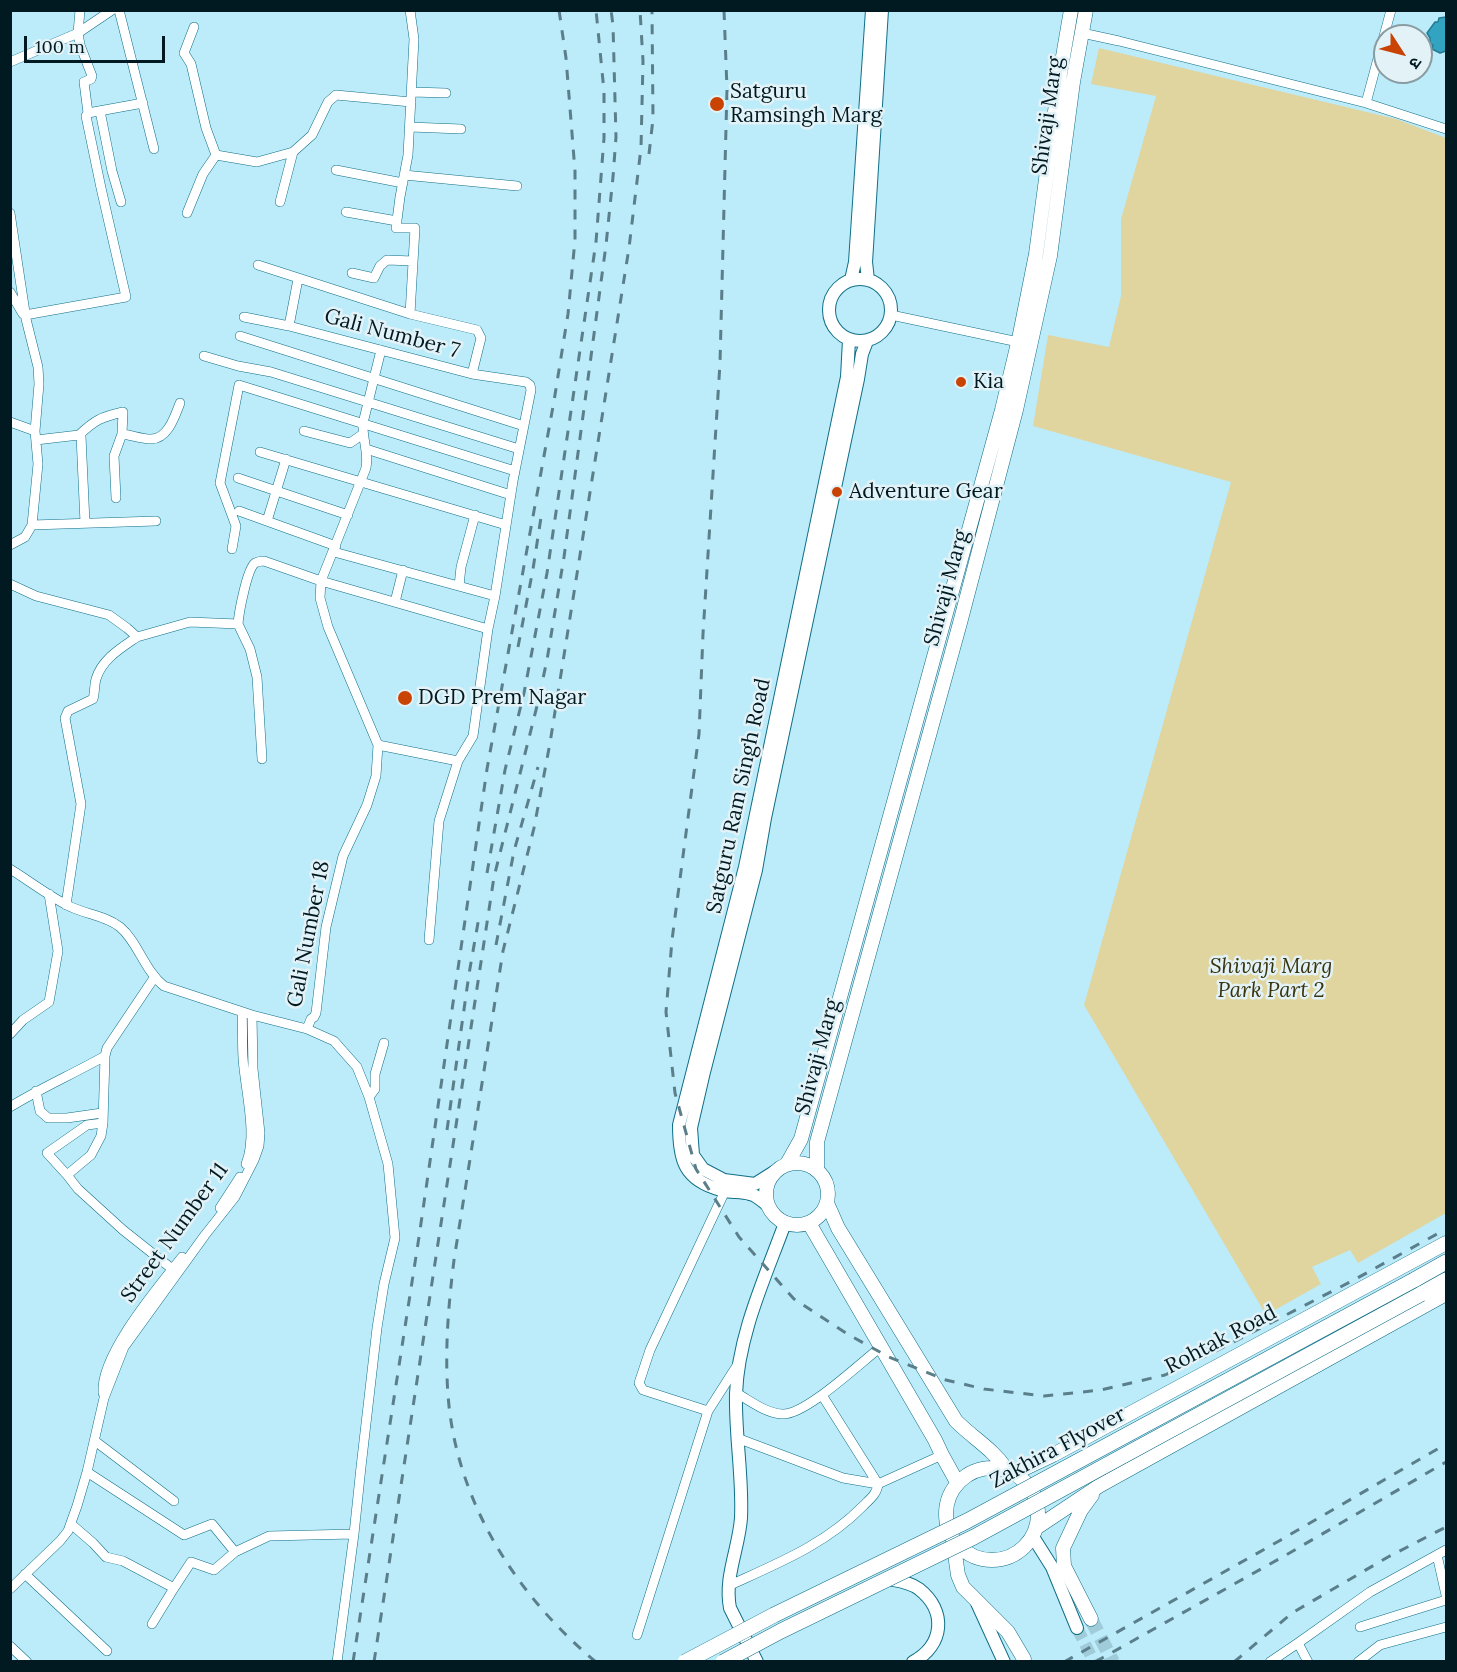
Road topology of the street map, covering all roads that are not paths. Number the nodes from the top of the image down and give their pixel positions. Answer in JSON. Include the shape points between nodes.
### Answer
{"nodes":[{"id":1,"x":81,"y":10,"type":"edge"},
{"id":2,"x":112,"y":10,"type":"edge"},
{"id":3,"x":119,"y":10,"type":"edge"},
{"id":4,"x":410,"y":10,"type":"edge"},
{"id":5,"x":872,"y":10,"type":"edge"},
{"id":6,"x":882,"y":10,"type":"edge"},
{"id":7,"x":1071,"y":10,"type":"edge"},
{"id":8,"x":1086,"y":10,"type":"edge"},
{"id":9,"x":1391,"y":10,"type":"edge"},
{"id":10,"x":194,"y":27,"type":"dead end"},
{"id":11,"x":78,"y":33,"type":"junction"},
{"id":12,"x":1082,"y":33,"type":"junction"},
{"id":13,"x":10,"y":62,"type":"edge"},
{"id":14,"x":446,"y":93,"type":"dead end"},
{"id":15,"x":411,"y":97,"type":"junction"},
{"id":16,"x":1366,"y":103,"type":"junction"},
{"id":17,"x":143,"y":104,"type":"junction"},
{"id":18,"x":100,"y":111,"type":"junction"},
{"id":19,"x":88,"y":113,"type":"junction"},
{"id":20,"x":410,"y":127,"type":"junction"},
{"id":21,"x":460,"y":129,"type":"dead end"},
{"id":22,"x":1446,"y":129,"type":"edge"},
{"id":23,"x":154,"y":149,"type":"dead end"},
{"id":24,"x":293,"y":152,"type":"junction"},
{"id":25,"x":216,"y":155,"type":"junction"},
{"id":26,"x":336,"y":171,"type":"dead end"},
{"id":27,"x":403,"y":179,"type":"junction"},
{"id":28,"x":516,"y":186,"type":"dead end"},
{"id":29,"x":121,"y":202,"type":"dead end"},
{"id":30,"x":280,"y":202,"type":"dead end"},
{"id":31,"x":346,"y":212,"type":"dead end"},
{"id":32,"x":10,"y":213,"type":"edge"},
{"id":33,"x":187,"y":213,"type":"dead end"},
{"id":34,"x":397,"y":220,"type":"junction"},
{"id":35,"x":413,"y":261,"type":"junction"},
{"id":36,"x":258,"y":265,"type":"dead end"},
{"id":37,"x":352,"y":273,"type":"dead end"},
{"id":38,"x":298,"y":279,"type":"junction"},
{"id":39,"x":851,"y":280,"type":"junction"},
{"id":40,"x":868,"y":280,"type":"junction"},
{"id":41,"x":10,"y":292,"type":"edge"},
{"id":42,"x":410,"y":314,"type":"junction"},
{"id":43,"x":891,"y":315,"type":"junction"},
{"id":44,"x":26,"y":317,"type":"junction"},
{"id":45,"x":244,"y":317,"type":"dead end"},
{"id":46,"x":289,"y":326,"type":"junction"},
{"id":47,"x":240,"y":336,"type":"dead end"},
{"id":48,"x":849,"y":340,"type":"junction"},
{"id":49,"x":867,"y":340,"type":"junction"},
{"id":50,"x":1025,"y":344,"type":"junction"},
{"id":51,"x":381,"y":350,"type":"junction"},
{"id":52,"x":204,"y":356,"type":"dead end"},
{"id":53,"x":472,"y":374,"type":"junction"},
{"id":54,"x":374,"y":378,"type":"junction"},
{"id":55,"x":180,"y":403,"type":"dead end"},
{"id":56,"x":368,"y":403,"type":"junction"},
{"id":57,"x":10,"y":422,"type":"edge"},
{"id":58,"x":363,"y":423,"type":"junction"},
{"id":59,"x":524,"y":426,"type":"junction"},
{"id":60,"x":304,"y":431,"type":"dead end"},
{"id":61,"x":122,"y":434,"type":"junction"},
{"id":62,"x":363,"y":434,"type":"junction"},
{"id":63,"x":79,"y":435,"type":"junction"},
{"id":64,"x":36,"y":436,"type":"junction"},
{"id":65,"x":366,"y":449,"type":"junction"},
{"id":66,"x":519,"y":449,"type":"junction"},
{"id":67,"x":260,"y":452,"type":"dead end"},
{"id":68,"x":286,"y":459,"type":"junction"},
{"id":69,"x":515,"y":471,"type":"junction"},
{"id":70,"x":238,"y":478,"type":"dead end"},
{"id":71,"x":361,"y":482,"type":"junction"},
{"id":72,"x":276,"y":491,"type":"junction"},
{"id":73,"x":511,"y":495,"type":"junction"},
{"id":74,"x":116,"y":498,"type":"dead end"},
{"id":75,"x":239,"y":512,"type":"dead end"},
{"id":76,"x":348,"y":515,"type":"junction"},
{"id":77,"x":475,"y":516,"type":"junction"},
{"id":78,"x":156,"y":521,"type":"dead end"},
{"id":79,"x":267,"y":521,"type":"junction"},
{"id":80,"x":85,"y":523,"type":"junction"},
{"id":81,"x":32,"y":525,"type":"junction"},
{"id":82,"x":506,"y":525,"type":"junction"},
{"id":83,"x":10,"y":545,"type":"edge"},
{"id":84,"x":232,"y":549,"type":"dead end"},
{"id":85,"x":335,"y":549,"type":"junction"},
{"id":86,"x":403,"y":570,"type":"junction"},
{"id":87,"x":321,"y":581,"type":"junction"},
{"id":88,"x":10,"y":584,"type":"edge"},
{"id":89,"x":459,"y":586,"type":"junction"},
{"id":90,"x":495,"y":596,"type":"junction"},
{"id":91,"x":395,"y":602,"type":"junction"},
{"id":92,"x":237,"y":624,"type":"junction"},
{"id":93,"x":488,"y":629,"type":"junction"},
{"id":94,"x":137,"y":637,"type":"junction"},
{"id":95,"x":378,"y":745,"type":"junction"},
{"id":96,"x":262,"y":759,"type":"dead end"},
{"id":97,"x":458,"y":761,"type":"junction"},
{"id":98,"x":10,"y":868,"type":"edge"},
{"id":99,"x":50,"y":894,"type":"junction"},
{"id":100,"x":66,"y":905,"type":"junction"},
{"id":101,"x":429,"y":940,"type":"dead end"},
{"id":102,"x":154,"y":978,"type":"junction"},
{"id":103,"x":242,"y":1012,"type":"junction"},
{"id":104,"x":252,"y":1015,"type":"junction"},
{"id":105,"x":307,"y":1029,"type":"junction"},
{"id":106,"x":10,"y":1034,"type":"edge"},
{"id":107,"x":384,"y":1043,"type":"dead end"},
{"id":108,"x":105,"y":1056,"type":"junction"},
{"id":109,"x":36,"y":1091,"type":"junction"},
{"id":110,"x":369,"y":1097,"type":"junction"},
{"id":111,"x":10,"y":1107,"type":"edge"},
{"id":112,"x":103,"y":1118,"type":"junction"},
{"id":113,"x":788,"y":1164,"type":"junction"},
{"id":114,"x":817,"y":1170,"type":"junction"},
{"id":115,"x":774,"y":1172,"type":"junction"},
{"id":116,"x":67,"y":1175,"type":"junction"},
{"id":117,"x":725,"y":1191,"type":"junction"},
{"id":118,"x":827,"y":1203,"type":"junction"},
{"id":119,"x":766,"y":1204,"type":"junction"},
{"id":120,"x":785,"y":1223,"type":"junction"},
{"id":121,"x":809,"y":1223,"type":"junction"},
{"id":122,"x":1446,"y":1243,"type":"edge"},
{"id":123,"x":1446,"y":1262,"type":"edge"},
{"id":124,"x":175,"y":1271,"type":"junction"},
{"id":125,"x":1446,"y":1280,"type":"edge"},
{"id":126,"x":1446,"y":1294,"type":"edge"},
{"id":127,"x":881,"y":1347,"type":"junction"},
{"id":128,"x":739,"y":1362,"type":"junction"},
{"id":129,"x":736,"y":1393,"type":"junction"},
{"id":130,"x":822,"y":1395,"type":"junction"},
{"id":131,"x":708,"y":1411,"type":"junction"},
{"id":132,"x":737,"y":1438,"type":"junction"},
{"id":133,"x":95,"y":1441,"type":"junction"},
{"id":134,"x":942,"y":1455,"type":"junction"},
{"id":135,"x":1011,"y":1471,"type":"junction"},
{"id":136,"x":87,"y":1472,"type":"junction"},
{"id":137,"x":957,"y":1482,"type":"junction"},
{"id":138,"x":878,"y":1484,"type":"junction"},
{"id":139,"x":1099,"y":1486,"type":"junction"},
{"id":140,"x":174,"y":1501,"type":"dead end"},
{"id":141,"x":70,"y":1524,"type":"junction"},
{"id":142,"x":354,"y":1534,"type":"junction"},
{"id":143,"x":1033,"y":1534,"type":"junction"},
{"id":144,"x":953,"y":1540,"type":"junction"},
{"id":145,"x":1446,"y":1550,"type":"edge"},
{"id":146,"x":235,"y":1552,"type":"junction"},
{"id":147,"x":1437,"y":1555,"type":"junction"},
{"id":148,"x":1052,"y":1567,"type":"junction"},
{"id":149,"x":1068,"y":1573,"type":"junction"},
{"id":150,"x":25,"y":1574,"type":"junction"},
{"id":151,"x":888,"y":1579,"type":"junction"},
{"id":152,"x":728,"y":1586,"type":"junction"},
{"id":153,"x":174,"y":1588,"type":"junction"},
{"id":154,"x":10,"y":1589,"type":"edge"},
{"id":155,"x":1446,"y":1598,"type":"edge"},
{"id":156,"x":976,"y":1602,"type":"junction"},
{"id":157,"x":1091,"y":1619,"type":"tunnel mouth"},
{"id":158,"x":152,"y":1624,"type":"dead end"},
{"id":159,"x":1360,"y":1627,"type":"dead end"},
{"id":160,"x":1446,"y":1627,"type":"edge"},
{"id":161,"x":1077,"y":1628,"type":"tunnel mouth"},
{"id":162,"x":638,"y":1635,"type":"dead end"},
{"id":163,"x":1298,"y":1644,"type":"junction"},
{"id":164,"x":10,"y":1646,"type":"edge"},
{"id":165,"x":107,"y":1652,"type":"dead end"},
{"id":166,"x":755,"y":1657,"type":"edge"},
{"id":167,"x":1024,"y":1659,"type":"dead end"},
{"id":168,"x":27,"y":1662,"type":"edge"},
{"id":169,"x":337,"y":1662,"type":"edge"},
{"id":170,"x":685,"y":1662,"type":"edge"},
{"id":171,"x":723,"y":1662,"type":"edge"},
{"id":172,"x":913,"y":1662,"type":"edge"},
{"id":173,"x":1004,"y":1662,"type":"edge"},
{"id":174,"x":1270,"y":1662,"type":"edge"},
{"id":175,"x":1308,"y":1662,"type":"edge"},
{"id":176,"x":1358,"y":1662,"type":"edge"}],
"edges":[{"from":1,"to":11,"type":"street"},
{"from":2,"to":11,"type":"street"},
{"from":3,"to":17,"type":"street"},
{"from":4,"to":15,"type":"street","via":[[414,39]]},
{"from":5,"to":39,"type":"street"},
{"from":6,"to":40,"type":"street"},
{"from":7,"to":50,"type":"main road","name":"Shivaji Marg"},
{"from":8,"to":12,"type":"main road","name":"Shivaji Marg"},
{"from":9,"to":16,"type":"street"},
{"from":10,"to":25,"type":"street","via":[[184,53],[191,64]]},
{"from":11,"to":13,"type":"street"},
{"from":11,"to":19,"type":"street","via":[[92,76],[84,82]]},
{"from":12,"to":16,"type":"street"},
{"from":12,"to":50,"type":"main road","name":"Shivaji Marg","via":[[1050,256]]},
{"from":14,"to":15,"type":"street"},
{"from":15,"to":20,"type":"street"},
{"from":15,"to":24,"type":"street","via":[[336,95],[328,102],[312,135]]},
{"from":16,"to":22,"type":"street"},
{"from":17,"to":18,"type":"street"},
{"from":17,"to":23,"type":"street"},
{"from":18,"to":19,"type":"street"},
{"from":18,"to":29,"type":"street"},
{"from":19,"to":44,"type":"street","via":[[126,297]]},
{"from":20,"to":21,"type":"street"},
{"from":20,"to":27,"type":"street"},
{"from":24,"to":25,"type":"street","via":[[257,162]]},
{"from":24,"to":30,"type":"street"},
{"from":25,"to":33,"type":"street","via":[[203,174]]},
{"from":26,"to":27,"type":"street"},
{"from":27,"to":28,"type":"street"},
{"from":27,"to":34,"type":"street"},
{"from":31,"to":34,"type":"street"},
{"from":32,"to":44,"type":"street"},
{"from":34,"to":35,"type":"street","via":[[396,228],[415,228]]},
{"from":35,"to":37,"type":"street","via":[[387,260],[374,278]]},
{"from":35,"to":42,"type":"street"},
{"from":36,"to":38,"type":"street"},
{"from":38,"to":42,"type":"street"},
{"from":38,"to":46,"type":"street"},
{"from":39,"to":40,"type":"street"},
{"from":39,"to":48,"type":"street","via":[[840,286],[829,305],[830,320],[837,332]]},
{"from":40,"to":43,"type":"street","via":[[881,287],[889,300]]},
{"from":41,"to":44,"type":"street"},
{"from":42,"to":53,"type":"street","via":[[479,332]]},
{"from":43,"to":49,"type":"street","via":[[882,331]]},
{"from":43,"to":50,"type":"street"},
{"from":44,"to":64,"type":"street","via":[[38,367]]},
{"from":45,"to":46,"type":"street","name":"Gali Number 7"},
{"from":46,"to":51,"type":"street","name":"Gali Number 7"},
{"from":47,"to":54,"type":"street"},
{"from":48,"to":49,"type":"street"},
{"from":48,"to":117,"type":"street","name":"Satguru Ram Singh Road","via":[[847,377],[745,867],[679,1125],[683,1162],[695,1179]]},
{"from":49,"to":115,"type":"street","name":"Satguru Ram Singh Road","via":[[756,870],[691,1128],[693,1155],[703,1169],[724,1180],[755,1184]]},
{"from":50,"to":113,"type":"main road","name":"Shivaji Marg","via":[[1002,410],[805,1128]]},
{"from":50,"to":114,"type":"main road","name":"Shivaji Marg","via":[[1011,432],[817,1142]]},
{"from":51,"to":53,"type":"street","name":"Gali Number 7"},
{"from":51,"to":54,"type":"street"},
{"from":52,"to":56,"type":"street","via":[[272,372]]},
{"from":53,"to":59,"type":"street","name":"Gali Number 7","via":[[530,385]]},
{"from":54,"to":56,"type":"street"},
{"from":54,"to":59,"type":"street"},
{"from":55,"to":61,"type":"street","via":[[170,427],[157,438]]},
{"from":56,"to":58,"type":"street"},
{"from":56,"to":66,"type":"street"},
{"from":57,"to":64,"type":"street"},
{"from":58,"to":62,"type":"street"},
{"from":58,"to":69,"type":"street"},
{"from":58,"to":84,"type":"street","via":[[239,385],[220,483],[236,526]]},
{"from":59,"to":66,"type":"street"},
{"from":60,"to":62,"type":"street","via":[[350,443]]},
{"from":61,"to":63,"type":"street","via":[[123,412],[104,416]]},
{"from":61,"to":74,"type":"street","via":[[114,456]]},
{"from":62,"to":65,"type":"street"},
{"from":63,"to":64,"type":"street"},
{"from":63,"to":80,"type":"street"},
{"from":64,"to":81,"type":"street","via":[[38,464]]},
{"from":65,"to":71,"type":"street","via":[[367,463]]},
{"from":65,"to":73,"type":"street"},
{"from":66,"to":69,"type":"street"},
{"from":67,"to":68,"type":"street"},
{"from":68,"to":71,"type":"street"},
{"from":68,"to":72,"type":"street"},
{"from":69,"to":73,"type":"street"},
{"from":70,"to":72,"type":"street"},
{"from":71,"to":76,"type":"street"},
{"from":71,"to":77,"type":"street"},
{"from":72,"to":76,"type":"street"},
{"from":72,"to":79,"type":"street"},
{"from":73,"to":82,"type":"street"},
{"from":75,"to":79,"type":"street"},
{"from":76,"to":85,"type":"street"},
{"from":77,"to":82,"type":"street"},
{"from":77,"to":89,"type":"street"},
{"from":78,"to":80,"type":"street"},
{"from":79,"to":85,"type":"street"},
{"from":80,"to":81,"type":"street"},
{"from":81,"to":83,"type":"street","via":[[25,537]]},
{"from":82,"to":90,"type":"street"},
{"from":85,"to":86,"type":"street"},
{"from":85,"to":87,"type":"street"},
{"from":86,"to":89,"type":"street"},
{"from":86,"to":91,"type":"street"},
{"from":87,"to":91,"type":"street"},
{"from":87,"to":92,"type":"street","via":[[259,561],[251,567]]},
{"from":87,"to":95,"type":"street","via":[[320,598],[328,627]]},
{"from":88,"to":94,"type":"street","via":[[36,596],[109,615]]},
{"from":89,"to":90,"type":"street"},
{"from":90,"to":93,"type":"street"},
{"from":91,"to":93,"type":"street"},
{"from":92,"to":94,"type":"street","via":[[190,622]]},
{"from":92,"to":96,"type":"street","via":[[257,677]]},
{"from":93,"to":97,"type":"street","via":[[473,736]]},
{"from":94,"to":100,"type":"street","via":[[114,652],[105,664],[96,678],[93,699],[68,711],[65,718],[81,804]]},
{"from":95,"to":97,"type":"street"},
{"from":95,"to":105,"type":"street","name":"Gali Number 18","via":[[376,776],[367,805],[343,856],[326,927],[316,1013]]},
{"from":97,"to":101,"type":"street","via":[[439,821]]},
{"from":98,"to":99,"type":"street"},
{"from":99,"to":100,"type":"street"},
{"from":99,"to":106,"type":"street","via":[[58,951],[48,1002]]},
{"from":100,"to":102,"type":"street","via":[[120,928]]},
{"from":102,"to":103,"type":"street","via":[[175,991]]},
{"from":102,"to":108,"type":"street","via":[[112,1039]]},
{"from":103,"to":104,"type":"street"},
{"from":103,"to":124,"type":"street","name":"Street Number 11","via":[[252,1140],[249,1157],[240,1178]]},
{"from":104,"to":105,"type":"street"},
{"from":104,"to":124,"type":"street","name":"Street Number 11","via":[[259,1146],[235,1197]]},
{"from":105,"to":110,"type":"street","via":[[334,1041],[357,1067]]},
{"from":107,"to":110,"type":"street","via":[[375,1089]]},
{"from":108,"to":109,"type":"street"},
{"from":108,"to":112,"type":"street"},
{"from":109,"to":111,"type":"street"},
{"from":109,"to":112,"type":"street","via":[[40,1111],[48,1118]]},
{"from":110,"to":142,"type":"street","via":[[388,1164],[395,1238],[377,1328]]},
{"from":112,"to":116,"type":"street","via":[[101,1136],[91,1155]]},
{"from":112,"to":116,"type":"street","via":[[47,1153]]},
{"from":113,"to":114,"type":"main road","via":[[803,1163]]},
{"from":113,"to":115,"type":"main road"},
{"from":114,"to":118,"type":"main road","via":[[828,1191]]},
{"from":115,"to":119,"type":"main road","via":[[766,1187]]},
{"from":116,"to":124,"type":"street","via":[[123,1230]]},
{"from":117,"to":119,"type":"street","name":"Satguru Ram Singh Road","via":[[752,1194]]},
{"from":117,"to":131,"type":"street","via":[[650,1350],[639,1383],[644,1390]]},
{"from":118,"to":121,"type":"main road"},
{"from":118,"to":135,"type":"main road","via":[[838,1228],[956,1421]]},
{"from":119,"to":120,"type":"main road","via":[[773,1216]]},
{"from":120,"to":121,"type":"main road"},
{"from":120,"to":128,"type":"street"},
{"from":121,"to":127,"type":"main road"},
{"from":122,"to":135,"type":"main road","name":"Rohtak Road","via":[[1053,1455]]},
{"from":123,"to":170,"type":"main road","name":"Zakhira Flyover","bridge":true,"via":[[967,1521]]},
{"from":124,"to":133,"type":"street","name":"Street Number 11","via":[[126,1343],[104,1398]]},
{"from":125,"to":151,"type":"main road","name":"Zakhira Flyover","bridge":true,"via":[[974,1537]]},
{"from":126,"to":139,"type":"main road"},
{"from":127,"to":130,"type":"street"},
{"from":127,"to":134,"type":"main road"},
{"from":128,"to":129,"type":"street"},
{"from":128,"to":131,"type":"street"},
{"from":129,"to":130,"type":"street","via":[[769,1411],[785,1414]]},
{"from":129,"to":132,"type":"street"},
{"from":130,"to":138,"type":"street"},
{"from":131,"to":162,"type":"street"},
{"from":132,"to":138,"type":"street","via":[[843,1478]]},
{"from":132,"to":152,"type":"street","via":[[740,1523]]},
{"from":133,"to":136,"type":"street","name":"Street Number 11"},
{"from":133,"to":140,"type":"street"},
{"from":134,"to":137,"type":"main road"},
{"from":134,"to":138,"type":"street"},
{"from":135,"to":137,"type":"main road","via":[[980,1469]]},
{"from":135,"to":143,"type":"main road","via":[[1027,1483],[1035,1497],[1038,1512]]},
{"from":136,"to":141,"type":"street","name":"Street Number 11"},
{"from":136,"to":146,"type":"street","via":[[184,1535],[212,1524]]},
{"from":137,"to":144,"type":"main road","via":[[946,1504],[946,1523]]},
{"from":138,"to":152,"type":"street","via":[[873,1497],[854,1516],[821,1541]]},
{"from":139,"to":143,"type":"main road"},
{"from":139,"to":149,"type":"main road","via":[[1081,1510],[1063,1548]]},
{"from":141,"to":150,"type":"street","name":"Street Number 11","via":[[60,1541]]},
{"from":141,"to":153,"type":"street","via":[[106,1557],[123,1561]]},
{"from":142,"to":146,"type":"street","via":[[269,1536]]},
{"from":142,"to":169,"type":"street"},
{"from":143,"to":144,"type":"main road","via":[[1020,1551],[992,1560],[976,1558]]},
{"from":143,"to":148,"type":"street"},
{"from":144,"to":156,"type":"main road","via":[[958,1575]]},
{"from":145,"to":147,"type":"street"},
{"from":146,"to":153,"type":"street","via":[[214,1570],[191,1562]]},
{"from":147,"to":155,"type":"street"},
{"from":147,"to":163,"type":"street","via":[[1370,1592]]},
{"from":148,"to":149,"type":"main road"},
{"from":148,"to":161,"type":"street"},
{"from":149,"to":157,"type":"main road"},
{"from":150,"to":154,"type":"street","name":"Street Number 11"},
{"from":150,"to":165,"type":"street"},
{"from":151,"to":171,"type":"main road","name":"Zakhira Flyover","bridge":true},
{"from":151,"to":172,"type":"street","via":[[918,1588],[938,1617],[936,1640]]},
{"from":152,"to":166,"type":"street","via":[[730,1608]]},
{"from":153,"to":158,"type":"street"},
{"from":155,"to":159,"type":"street"},
{"from":156,"to":167,"type":"main road","via":[[1008,1632]]},
{"from":156,"to":173,"type":"street"},
{"from":160,"to":176,"type":"street","via":[[1380,1645]]},
{"from":163,"to":174,"type":"street"},
{"from":163,"to":175,"type":"street"},
{"from":164,"to":168,"type":"street"}]}
